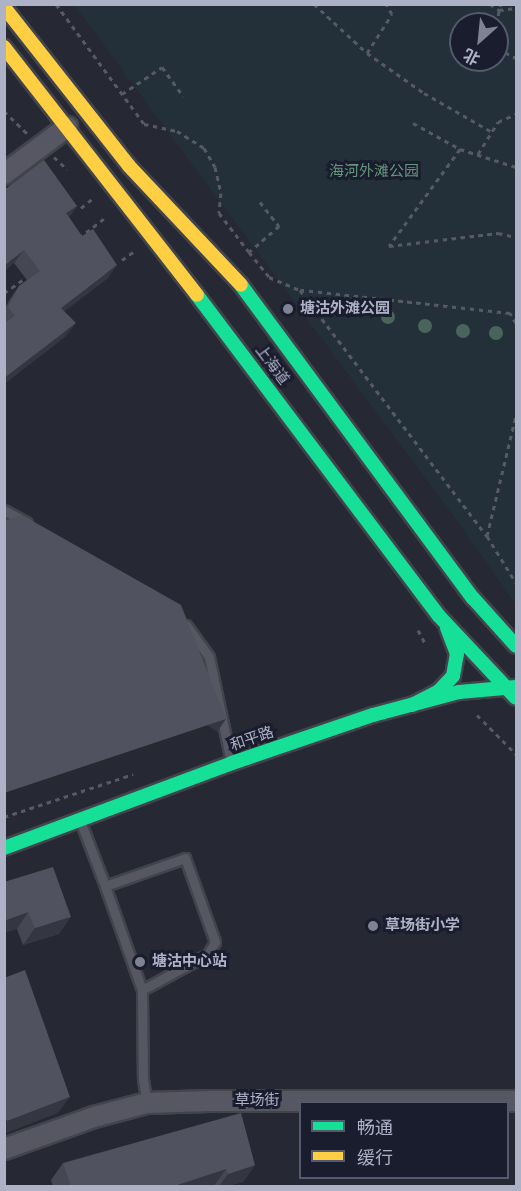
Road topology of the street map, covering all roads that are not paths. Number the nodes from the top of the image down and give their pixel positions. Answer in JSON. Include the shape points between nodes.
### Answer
{"nodes":[{"id":1,"x":4,"y":7,"type":"edge"},
{"id":2,"x":4,"y":47,"type":"edge"},
{"id":3,"x":67,"y":127,"type":"junction"},
{"id":4,"x":4,"y":174,"type":"edge"},
{"id":5,"x":4,"y":510,"type":"edge"},
{"id":6,"x":34,"y":527,"type":"edge"},
{"id":7,"x":439,"y":616,"type":"junction"},
{"id":8,"x":182,"y":619,"type":"edge"},
{"id":9,"x":516,"y":646,"type":"edge"},
{"id":10,"x":513,"y":691,"type":"edge"},
{"id":11,"x":412,"y":705,"type":"junction"},
{"id":12,"x":232,"y":763,"type":"junction"},
{"id":13,"x":80,"y":820,"type":"junction"},
{"id":14,"x":4,"y":848,"type":"edge"},
{"id":15,"x":105,"y":886,"type":"junction"},
{"id":16,"x":141,"y":990,"type":"junction"},
{"id":17,"x":516,"y":1101,"type":"edge"},
{"id":18,"x":147,"y":1103,"type":"junction"},
{"id":19,"x":4,"y":1149,"type":"edge"}],
"edges":[{"from":1,"to":9,"type":"main road","name":"上海道","via":[[129,166],[237,280],[473,598]]},
{"from":2,"to":3,"type":"main road","name":"上海道"},
{"from":3,"to":4,"type":"street"},
{"from":3,"to":7,"type":"main road","name":"上海道","via":[[277,398]]},
{"from":5,"to":6,"type":"lane"},
{"from":7,"to":10,"type":"main road","name":"上海道"},
{"from":7,"to":11,"type":"main road","via":[[455,644],[455,669],[445,687]]},
{"from":8,"to":12,"type":"lane","via":[[209,657]]},
{"from":10,"to":11,"type":"main road","name":"和平路","via":[[459,692]]},
{"from":11,"to":12,"type":"main road","name":"和平路"},
{"from":12,"to":13,"type":"main road","name":"和平路"},
{"from":13,"to":14,"type":"main road","name":"和平路"},
{"from":13,"to":15,"type":"lane"},
{"from":15,"to":16,"type":"lane"},
{"from":15,"to":16,"type":"lane","via":[[185,858],[215,942],[208,954]]},
{"from":16,"to":18,"type":"lane"},
{"from":17,"to":18,"type":"street","name":"草场街"},
{"from":18,"to":19,"type":"street","name":"草场街"}]}
